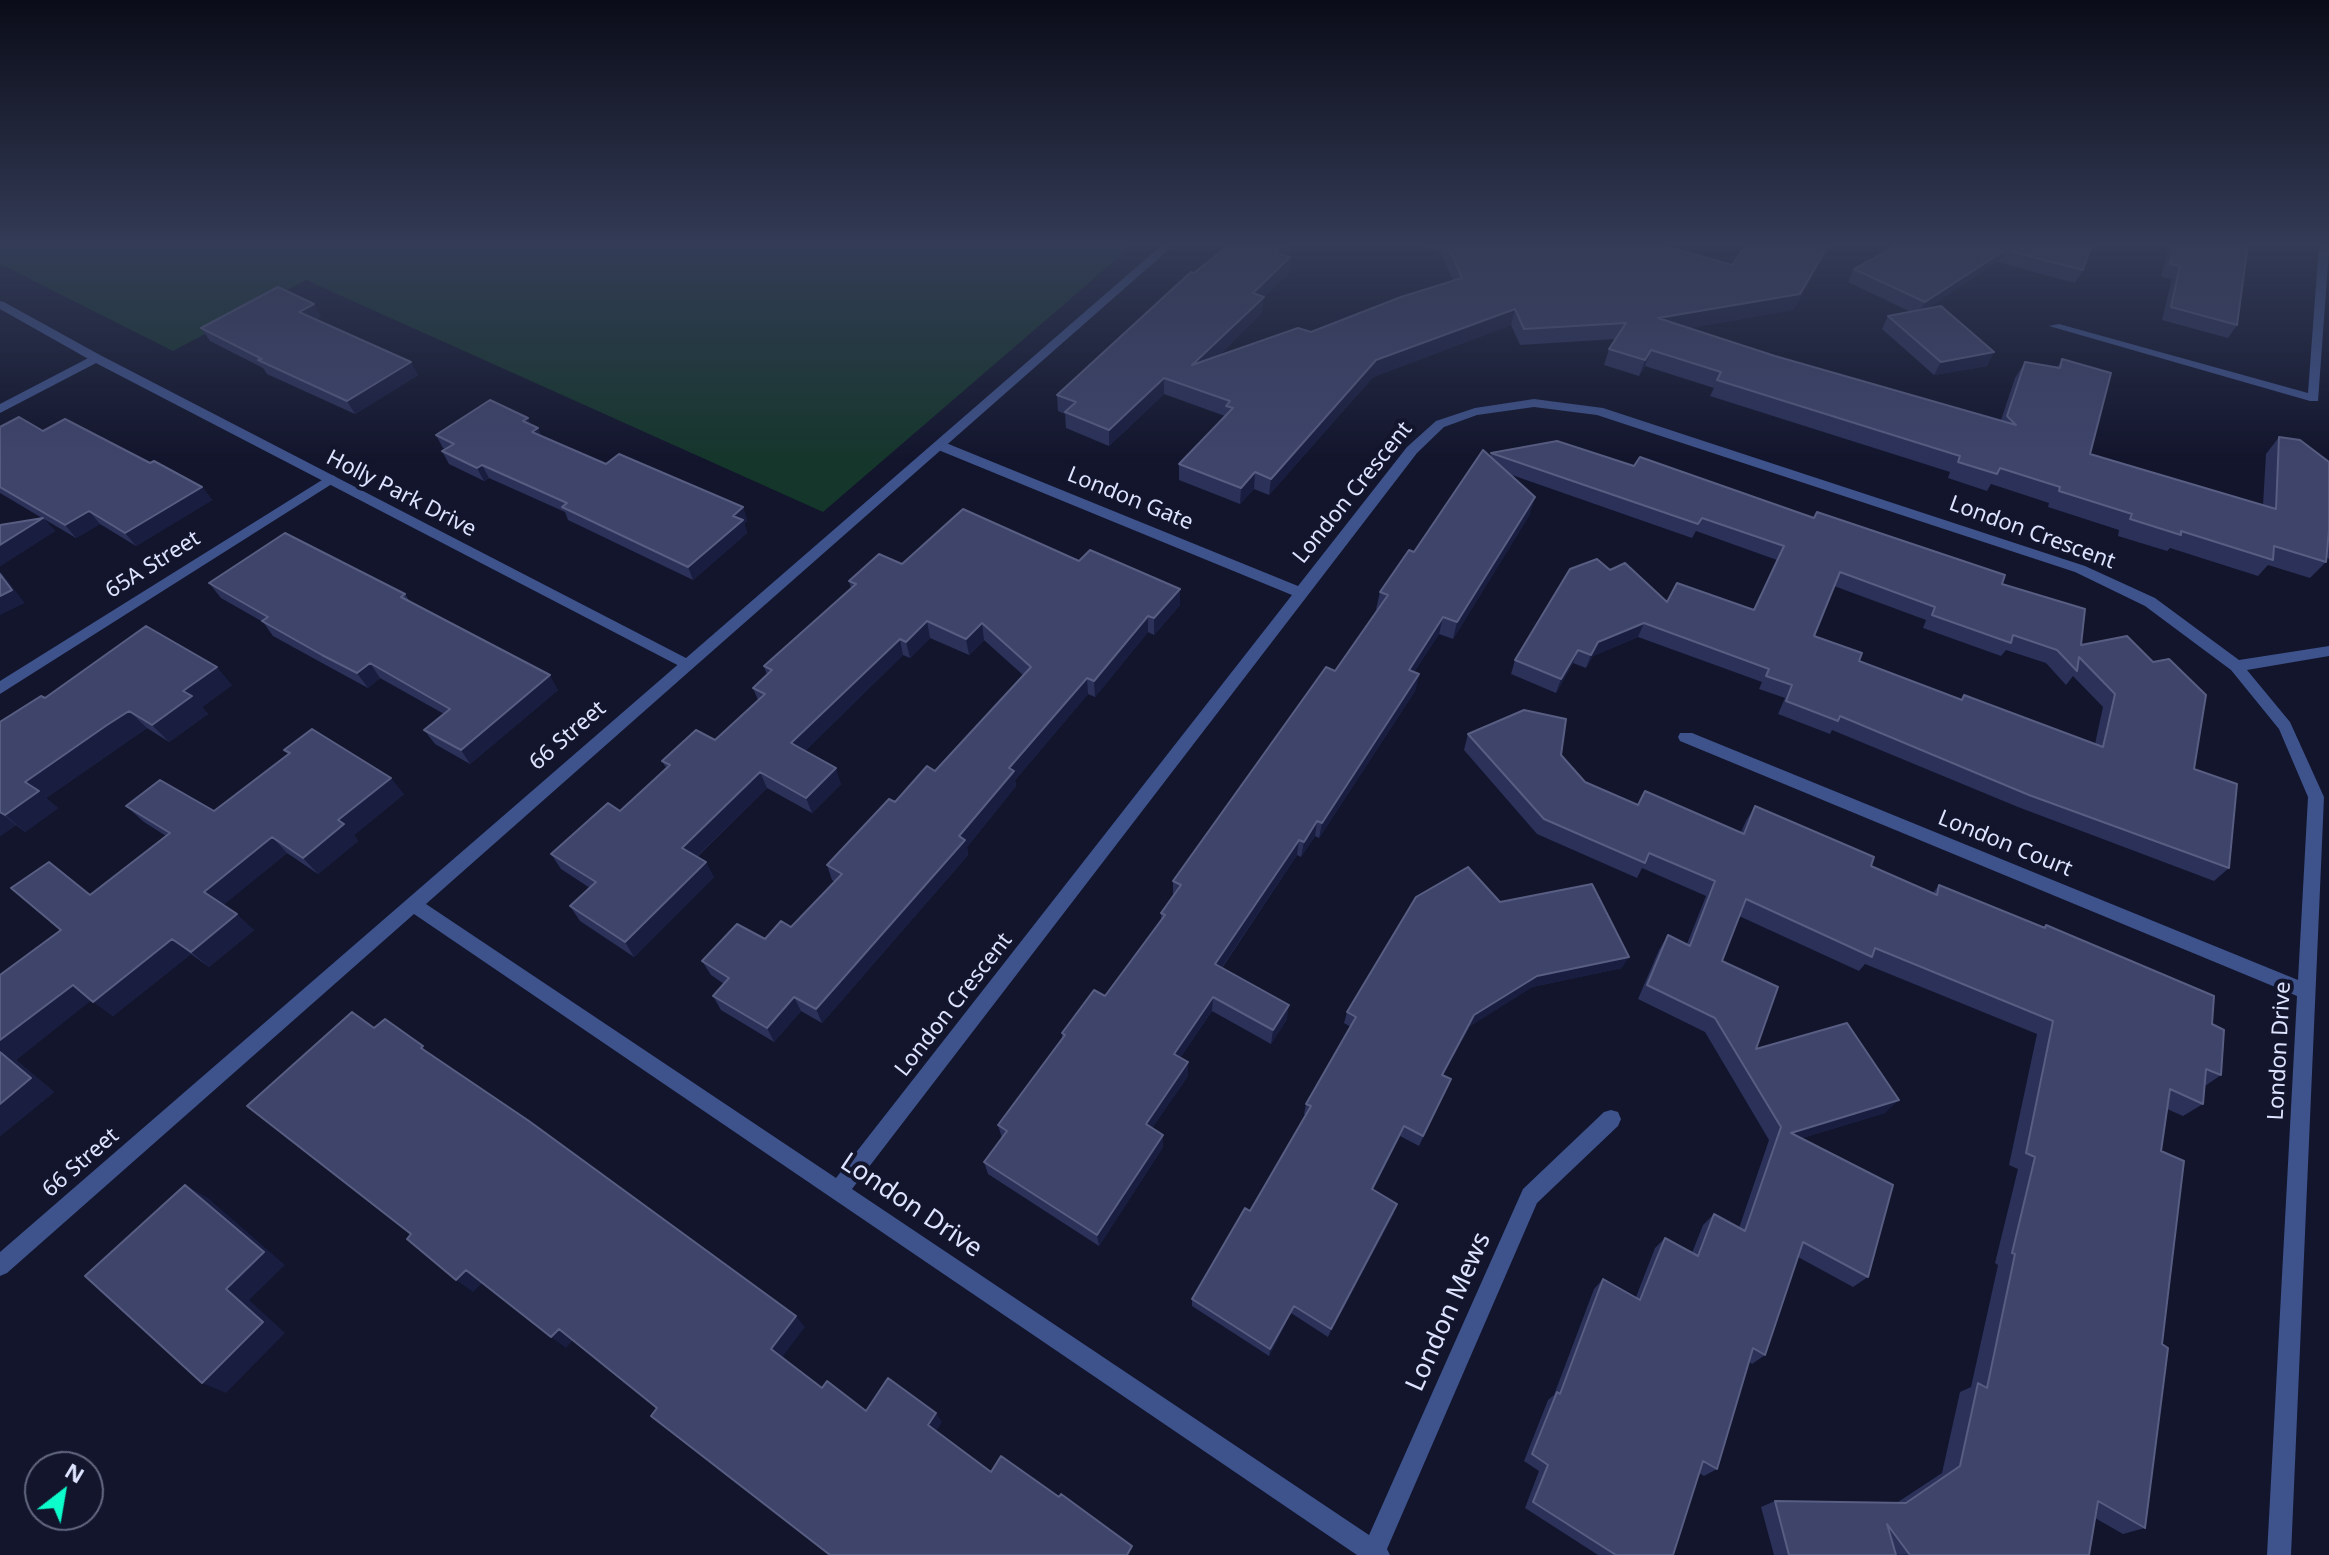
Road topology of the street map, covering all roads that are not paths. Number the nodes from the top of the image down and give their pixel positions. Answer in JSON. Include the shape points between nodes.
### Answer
{"nodes":[{"id":1,"x":22,"y":317,"type":"edge"},
{"id":2,"x":1088,"y":317,"type":"edge"},
{"id":3,"x":2319,"y":317,"type":"edge"},
{"id":4,"x":2055,"y":326,"type":"dead end"},
{"id":5,"x":96,"y":358,"type":"junction"},
{"id":6,"x":0,"y":409,"type":"edge"},
{"id":7,"x":941,"y":446,"type":"junction"},
{"id":8,"x":330,"y":479,"type":"junction"},
{"id":9,"x":1301,"y":593,"type":"junction"},
{"id":10,"x":2329,"y":651,"type":"edge"},
{"id":11,"x":687,"y":665,"type":"junction"},
{"id":12,"x":2236,"y":666,"type":"junction"},
{"id":13,"x":0,"y":688,"type":"edge"},
{"id":14,"x":1686,"y":737,"type":"dead end"},
{"id":15,"x":413,"y":904,"type":"junction"},
{"id":16,"x":2307,"y":992,"type":"junction"},
{"id":17,"x":1611,"y":1119,"type":"dead end"},
{"id":18,"x":838,"y":1191,"type":"junction"},
{"id":19,"x":0,"y":1266,"type":"edge"},
{"id":20,"x":1376,"y":1554,"type":"edge"},
{"id":21,"x":2279,"y":1555,"type":"edge"}],
"edges":[{"from":1,"to":5,"type":"street","name":"Holly Park Drive"},
{"from":2,"to":7,"type":"street","name":"66 Street"},
{"from":3,"to":4,"type":"street","via":[[2314,398]]},
{"from":5,"to":6,"type":"street"},
{"from":5,"to":8,"type":"street","name":"Holly Park Drive"},
{"from":7,"to":9,"type":"street","name":"London Gate"},
{"from":7,"to":11,"type":"street","name":"66 Street"},
{"from":8,"to":11,"type":"street","name":"Holly Park Drive"},
{"from":8,"to":13,"type":"street","name":"65A Street"},
{"from":9,"to":12,"type":"street","name":"London Crescent","via":[[1412,450],[1440,424],[1475,412],[1534,403],[1599,411],[2080,569],[2150,602]]},
{"from":9,"to":18,"type":"street","name":"London Crescent"},
{"from":10,"to":12,"type":"street"},
{"from":11,"to":15,"type":"street","name":"66 Street"},
{"from":12,"to":16,"type":"street","name":"London Drive","via":[[2285,726],[2316,797]]},
{"from":14,"to":16,"type":"street","name":"London Court"},
{"from":15,"to":18,"type":"street","name":"London Drive"},
{"from":15,"to":19,"type":"street","name":"66 Street"},
{"from":16,"to":21,"type":"street","name":"London Drive"},
{"from":17,"to":20,"type":"street","name":"London Mews","via":[[1530,1196]]},
{"from":18,"to":20,"type":"street","name":"London Drive"}]}
